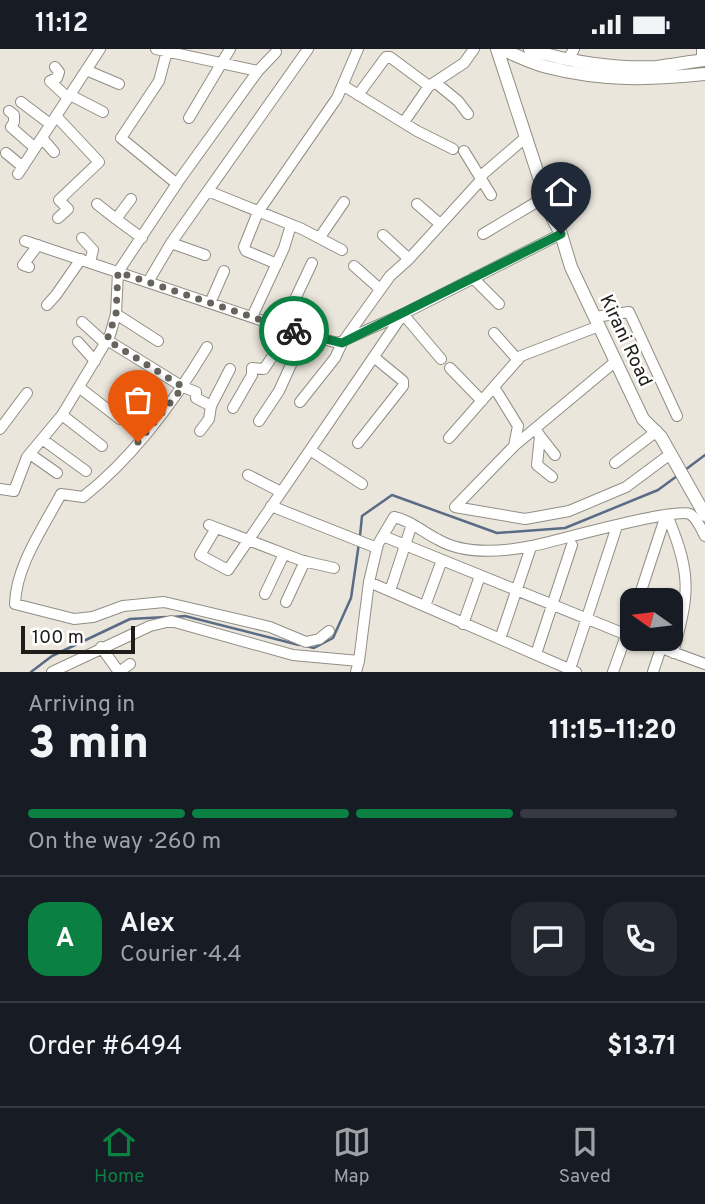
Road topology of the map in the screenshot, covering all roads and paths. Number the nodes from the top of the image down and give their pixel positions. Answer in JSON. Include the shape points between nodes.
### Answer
{"nodes":[{"id":1,"x":100,"y":49,"type":"edge"},
{"id":2,"x":230,"y":49,"type":"edge"},
{"id":3,"x":307,"y":49,"type":"edge"},
{"id":4,"x":358,"y":49,"type":"edge"},
{"id":5,"x":474,"y":49,"type":"edge"},
{"id":6,"x":499,"y":49,"type":"edge"},
{"id":7,"x":530,"y":49,"type":"edge"},
{"id":8,"x":161,"y":50,"type":"edge"},
{"id":9,"x":276,"y":52,"type":"dead end"},
{"id":10,"x":571,"y":54,"type":"edge"},
{"id":11,"x":703,"y":56,"type":"edge"},
{"id":12,"x":222,"y":63,"type":"junction"},
{"id":13,"x":55,"y":67,"type":"dead end"},
{"id":14,"x":86,"y":70,"type":"junction"},
{"id":15,"x":258,"y":71,"type":"junction"},
{"id":16,"x":705,"y":74,"type":"edge"},
{"id":17,"x":119,"y":84,"type":"dead end"},
{"id":18,"x":433,"y":84,"type":"junction"},
{"id":19,"x":344,"y":86,"type":"junction"},
{"id":20,"x":358,"y":95,"type":"junction"},
{"id":21,"x":69,"y":97,"type":"junction"},
{"id":22,"x":21,"y":102,"type":"dead end"},
{"id":23,"x":9,"y":110,"type":"dead end"},
{"id":24,"x":103,"y":112,"type":"dead end"},
{"id":25,"x":468,"y":114,"type":"dead end"},
{"id":26,"x":189,"y":118,"type":"dead end"},
{"id":27,"x":53,"y":120,"type":"junction"},
{"id":28,"x":404,"y":122,"type":"junction"},
{"id":29,"x":42,"y":138,"type":"junction"},
{"id":30,"x":525,"y":138,"type":"junction"},
{"id":31,"x":35,"y":148,"type":"junction"},
{"id":32,"x":54,"y":152,"type":"dead end"},
{"id":33,"x":6,"y":153,"type":"dead end"},
{"id":34,"x":481,"y":178,"type":"junction"},
{"id":35,"x":177,"y":184,"type":"junction"},
{"id":36,"x":208,"y":191,"type":"junction"},
{"id":37,"x":491,"y":195,"type":"dead end"},
{"id":38,"x":545,"y":197,"type":"junction"},
{"id":39,"x":131,"y":199,"type":"dead end"},
{"id":40,"x":344,"y":202,"type":"dead end"},
{"id":41,"x":97,"y":204,"type":"dead end"},
{"id":42,"x":417,"y":204,"type":"dead end"},
{"id":43,"x":258,"y":212,"type":"junction"},
{"id":44,"x":58,"y":218,"type":"dead end"},
{"id":45,"x":116,"y":219,"type":"junction"},
{"id":46,"x":440,"y":224,"type":"junction"},
{"id":47,"x":290,"y":225,"type":"junction"},
{"id":48,"x":483,"y":234,"type":"dead end"},
{"id":49,"x":561,"y":234,"type":"junction"},
{"id":50,"x":383,"y":235,"type":"dead end"},
{"id":51,"x":320,"y":237,"type":"junction"},
{"id":52,"x":82,"y":238,"type":"dead end"},
{"id":53,"x":142,"y":238,"type":"junction"},
{"id":54,"x":25,"y":241,"type":"dead end"},
{"id":55,"x":171,"y":243,"type":"junction"},
{"id":56,"x":38,"y":245,"type":"junction"},
{"id":57,"x":342,"y":250,"type":"dead end"},
{"id":58,"x":205,"y":255,"type":"dead end"},
{"id":59,"x":408,"y":259,"type":"junction"},
{"id":60,"x":85,"y":261,"type":"junction"},
{"id":61,"x":312,"y":263,"type":"dead end"},
{"id":62,"x":277,"y":264,"type":"junction"},
{"id":63,"x":354,"y":266,"type":"dead end"},
{"id":64,"x":29,"y":267,"type":"dead end"},
{"id":65,"x":224,"y":271,"type":"dead end"},
{"id":66,"x":118,"y":272,"type":"junction"},
{"id":67,"x":473,"y":278,"type":"junction"},
{"id":68,"x":148,"y":282,"type":"junction"},
{"id":69,"x":380,"y":289,"type":"junction"},
{"id":70,"x":210,"y":303,"type":"junction"},
{"id":71,"x":47,"y":305,"type":"dead end"},
{"id":72,"x":499,"y":305,"type":"dead end"},
{"id":73,"x":116,"y":314,"type":"junction"},
{"id":74,"x":403,"y":314,"type":"junction"},
{"id":75,"x":252,"y":317,"type":"junction"},
{"id":76,"x":597,"y":321,"type":"junction"},
{"id":77,"x":82,"y":322,"type":"dead end"},
{"id":78,"x":286,"y":328,"type":"junction"},
{"id":79,"x":494,"y":333,"type":"dead end"},
{"id":80,"x":305,"y":334,"type":"junction"},
{"id":81,"x":106,"y":341,"type":"junction"},
{"id":82,"x":158,"y":341,"type":"dead end"},
{"id":83,"x":78,"y":342,"type":"dead end"},
{"id":84,"x":342,"y":343,"type":"junction"},
{"id":85,"x":207,"y":347,"type":"dead end"},
{"id":86,"x":375,"y":358,"type":"junction"},
{"id":87,"x":441,"y":359,"type":"dead end"},
{"id":88,"x":518,"y":360,"type":"junction"},
{"id":89,"x":95,"y":361,"type":"junction"},
{"id":90,"x":616,"y":361,"type":"junction"},
{"id":91,"x":450,"y":368,"type":"dead end"},
{"id":92,"x":230,"y":369,"type":"dead end"},
{"id":93,"x":183,"y":387,"type":"junction"},
{"id":94,"x":494,"y":387,"type":"junction"},
{"id":95,"x":79,"y":388,"type":"junction"},
{"id":96,"x":27,"y":393,"type":"dead end"},
{"id":97,"x":482,"y":401,"type":"junction"},
{"id":98,"x":300,"y":402,"type":"dead end"},
{"id":99,"x":211,"y":406,"type":"junction"},
{"id":100,"x":233,"y":408,"type":"dead end"},
{"id":101,"x":62,"y":415,"type":"junction"},
{"id":102,"x":677,"y":416,"type":"dead end"},
{"id":103,"x":120,"y":419,"type":"dead end"},
{"id":104,"x":259,"y":421,"type":"dead end"},
{"id":105,"x":0,"y":429,"type":"edge"},
{"id":106,"x":200,"y":431,"type":"dead end"},
{"id":107,"x":538,"y":432,"type":"junction"},
{"id":108,"x":659,"y":434,"type":"junction"},
{"id":109,"x":449,"y":438,"type":"dead end"},
{"id":110,"x":42,"y":439,"type":"junction"},
{"id":111,"x":358,"y":443,"type":"dead end"},
{"id":112,"x":102,"y":446,"type":"dead end"},
{"id":113,"x":514,"y":446,"type":"junction"},
{"id":114,"x":310,"y":450,"type":"junction"},
{"id":115,"x":30,"y":454,"type":"junction"},
{"id":116,"x":555,"y":454,"type":"dead end"},
{"id":117,"x":665,"y":458,"type":"dead end"},
{"id":118,"x":615,"y":463,"type":"dead end"},
{"id":119,"x":86,"y":471,"type":"dead end"},
{"id":120,"x":57,"y":473,"type":"dead end"},
{"id":121,"x":248,"y":475,"type":"dead end"},
{"id":122,"x":552,"y":477,"type":"dead end"},
{"id":123,"x":362,"y":484,"type":"dead end"},
{"id":124,"x":0,"y":489,"type":"edge"},
{"id":125,"x":281,"y":492,"type":"junction"},
{"id":126,"x":271,"y":506,"type":"junction"},
{"id":127,"x":705,"y":515,"type":"edge"},
{"id":128,"x":668,"y":517,"type":"junction"},
{"id":129,"x":412,"y":524,"type":"junction"},
{"id":130,"x":617,"y":526,"type":"junction"},
{"id":131,"x":383,"y":536,"type":"junction"},
{"id":132,"x":705,"y":536,"type":"edge"},
{"id":133,"x":247,"y":541,"type":"junction"},
{"id":134,"x":404,"y":544,"type":"junction"},
{"id":135,"x":572,"y":545,"type":"dead end"},
{"id":136,"x":374,"y":547,"type":"junction"},
{"id":137,"x":531,"y":547,"type":"junction"},
{"id":138,"x":284,"y":554,"type":"junction"},
{"id":139,"x":442,"y":560,"type":"junction"},
{"id":140,"x":305,"y":561,"type":"junction"},
{"id":141,"x":334,"y":568,"type":"dead end"},
{"id":142,"x":480,"y":576,"type":"junction"},
{"id":143,"x":369,"y":582,"type":"junction"},
{"id":144,"x":642,"y":588,"type":"edge"},
{"id":145,"x":390,"y":591,"type":"junction"},
{"id":146,"x":517,"y":591,"type":"junction"},
{"id":147,"x":265,"y":594,"type":"dead end"},
{"id":148,"x":286,"y":602,"type":"dead end"},
{"id":149,"x":552,"y":604,"type":"junction"},
{"id":150,"x":425,"y":606,"type":"junction"},
{"id":151,"x":587,"y":619,"type":"junction"},
{"id":152,"x":463,"y":624,"type":"junction"},
{"id":153,"x":329,"y":631,"type":"dead end"},
{"id":154,"x":620,"y":632,"type":"edge"},
{"id":155,"x":500,"y":639,"type":"junction"},
{"id":156,"x":101,"y":647,"type":"junction"},
{"id":157,"x":624,"y":651,"type":"edge"},
{"id":158,"x":660,"y":651,"type":"edge"},
{"id":159,"x":668,"y":651,"type":"edge"},
{"id":160,"x":673,"y":653,"type":"junction"},
{"id":161,"x":536,"y":655,"type":"junction"},
{"id":162,"x":130,"y":664,"type":"dead end"},
{"id":163,"x":705,"y":664,"type":"edge"},
{"id":164,"x":358,"y":666,"type":"edge"},
{"id":165,"x":573,"y":671,"type":"edge"},
{"id":166,"x":52,"y":672,"type":"edge"},
{"id":167,"x":119,"y":672,"type":"edge"},
{"id":168,"x":613,"y":672,"type":"edge"},
{"id":169,"x":653,"y":672,"type":"edge"}],
"edges":[{"from":1,"to":14,"type":"street"},
{"from":2,"to":12,"type":"street"},
{"from":3,"to":36,"type":"street"},
{"from":4,"to":19,"type":"street"},
{"from":5,"to":18,"type":"street","via":[[464,64]]},
{"from":6,"to":16,"type":"main road","via":[[544,66],[618,79]]},
{"from":6,"to":30,"type":"main road","name":"Kirani Road"},
{"from":7,"to":10,"type":"main road"},
{"from":8,"to":12,"type":"street"},
{"from":8,"to":35,"type":"street","via":[[159,81],[121,138]]},
{"from":9,"to":15,"type":"street"},
{"from":10,"to":11,"type":"main road","via":[[633,67]]},
{"from":12,"to":15,"type":"street"},
{"from":12,"to":26,"type":"street"},
{"from":13,"to":21,"type":"street","via":[[57,78],[50,81]]},
{"from":14,"to":17,"type":"street"},
{"from":14,"to":21,"type":"street"},
{"from":15,"to":35,"type":"street"},
{"from":18,"to":20,"type":"street","via":[[386,57]]},
{"from":18,"to":25,"type":"street"},
{"from":18,"to":28,"type":"street"},
{"from":19,"to":20,"type":"street"},
{"from":19,"to":43,"type":"street"},
{"from":20,"to":28,"type":"street"},
{"from":21,"to":24,"type":"street"},
{"from":21,"to":27,"type":"street"},
{"from":22,"to":27,"type":"street"},
{"from":23,"to":31,"type":"street","via":[[14,115],[11,127]]},
{"from":27,"to":29,"type":"street"},
{"from":27,"to":44,"type":"street","via":[[99,162],[59,199],[68,209]]},
{"from":28,"to":34,"type":"street","via":[[442,146],[458,150]]},
{"from":29,"to":31,"type":"street"},
{"from":29,"to":32,"type":"street"},
{"from":30,"to":34,"type":"street"},
{"from":30,"to":38,"type":"main road","name":"Kirani Road"},
{"from":31,"to":33,"type":"street","via":[[21,170]]},
{"from":34,"to":37,"type":"street"},
{"from":34,"to":46,"type":"street"},
{"from":35,"to":53,"type":"street"},
{"from":36,"to":43,"type":"street"},
{"from":36,"to":55,"type":"street"},
{"from":38,"to":48,"type":"street"},
{"from":38,"to":49,"type":"main road","name":"Kirani Road"},
{"from":39,"to":45,"type":"street"},
{"from":40,"to":51,"type":"street"},
{"from":41,"to":45,"type":"street"},
{"from":42,"to":46,"type":"street"},
{"from":43,"to":47,"type":"street"},
{"from":43,"to":62,"type":"street","via":[[244,249]]},
{"from":45,"to":53,"type":"street"},
{"from":46,"to":59,"type":"street"},
{"from":47,"to":51,"type":"street"},
{"from":47,"to":62,"type":"street"},
{"from":49,"to":67,"type":"street"},
{"from":49,"to":76,"type":"main road","name":"Kirani Road"},
{"from":50,"to":59,"type":"street"},
{"from":51,"to":57,"type":"street"},
{"from":52,"to":60,"type":"street","via":[[94,251]]},
{"from":53,"to":66,"type":"street"},
{"from":54,"to":56,"type":"street"},
{"from":55,"to":58,"type":"street"},
{"from":55,"to":68,"type":"street"},
{"from":56,"to":60,"type":"street"},
{"from":56,"to":64,"type":"street","via":[[23,265]]},
{"from":59,"to":69,"type":"street"},
{"from":60,"to":66,"type":"street"},
{"from":60,"to":71,"type":"street"},
{"from":61,"to":78,"type":"street"},
{"from":62,"to":75,"type":"street"},
{"from":63,"to":69,"type":"street"},
{"from":65,"to":70,"type":"street"},
{"from":66,"to":68,"type":"street"},
{"from":66,"to":73,"type":"street"},
{"from":67,"to":72,"type":"street"},
{"from":67,"to":74,"type":"street"},
{"from":68,"to":70,"type":"street"},
{"from":69,"to":84,"type":"street"},
{"from":70,"to":75,"type":"street"},
{"from":73,"to":81,"type":"street"},
{"from":73,"to":82,"type":"street"},
{"from":74,"to":84,"type":"street"},
{"from":74,"to":86,"type":"street"},
{"from":74,"to":87,"type":"street"},
{"from":75,"to":78,"type":"street"},
{"from":76,"to":88,"type":"street"},
{"from":76,"to":90,"type":"main road","name":"Kirani Road"},
{"from":76,"to":102,"type":"street","via":[[629,312]]},
{"from":77,"to":81,"type":"street"},
{"from":78,"to":80,"type":"street"},
{"from":78,"to":100,"type":"street","via":[[264,369],[253,368]]},
{"from":79,"to":88,"type":"street"},
{"from":80,"to":84,"type":"street"},
{"from":80,"to":104,"type":"street","via":[[279,391]]},
{"from":81,"to":89,"type":"street"},
{"from":81,"to":93,"type":"street"},
{"from":83,"to":89,"type":"street"},
{"from":84,"to":98,"type":"street"},
{"from":85,"to":93,"type":"street"},
{"from":86,"to":111,"type":"street","via":[[404,384]]},
{"from":86,"to":114,"type":"street"},
{"from":88,"to":94,"type":"street"},
{"from":89,"to":95,"type":"street"},
{"from":90,"to":107,"type":"street"},
{"from":90,"to":108,"type":"main road","name":"Kirani Road","via":[[643,419]]},
{"from":91,"to":97,"type":"street"},
{"from":92,"to":99,"type":"street"},
{"from":93,"to":99,"type":"street","via":[[197,392],[196,398]]},
{"from":93,"to":153,"type":"street","via":[[107,478],[83,497],[61,494],[23,567],[15,604],[74,619],[123,606],[164,602],[270,627],[306,642]]},
{"from":94,"to":97,"type":"street"},
{"from":94,"to":113,"type":"street","via":[[519,426]]},
{"from":95,"to":101,"type":"street"},
{"from":95,"to":103,"type":"street"},
{"from":96,"to":105,"type":"street"},
{"from":97,"to":109,"type":"street"},
{"from":99,"to":106,"type":"street"},
{"from":101,"to":110,"type":"street"},
{"from":101,"to":112,"type":"street"},
{"from":107,"to":113,"type":"street"},
{"from":107,"to":116,"type":"street"},
{"from":107,"to":122,"type":"street","via":[[537,465]]},
{"from":108,"to":118,"type":"street"},
{"from":108,"to":127,"type":"main road","name":"Kirani Road"},
{"from":110,"to":115,"type":"street"},
{"from":110,"to":119,"type":"street"},
{"from":113,"to":117,"type":"street","via":[[455,507],[526,519],[569,511],[626,487]]},
{"from":114,"to":123,"type":"street"},
{"from":114,"to":125,"type":"street"},
{"from":115,"to":120,"type":"street"},
{"from":115,"to":124,"type":"street","via":[[14,491]]},
{"from":121,"to":125,"type":"street"},
{"from":125,"to":126,"type":"street"},
{"from":126,"to":133,"type":"street"},
{"from":126,"to":136,"type":"street"},
{"from":128,"to":130,"type":"street"},
{"from":128,"to":132,"type":"street","via":[[689,514]]},
{"from":128,"to":144,"type":"street"},
{"from":128,"to":160,"type":"street","via":[[681,548],[687,586]]},
{"from":129,"to":131,"type":"street","via":[[394,517]]},
{"from":129,"to":134,"type":"street"},
{"from":129,"to":137,"type":"street","via":[[460,550]]},
{"from":130,"to":137,"type":"street"},
{"from":130,"to":151,"type":"street"},
{"from":131,"to":134,"type":"street"},
{"from":131,"to":136,"type":"street"},
{"from":133,"to":133,"type":"street","via":[[228,570],[200,555],[213,526]]},
{"from":133,"to":138,"type":"street"},
{"from":134,"to":139,"type":"street"},
{"from":134,"to":145,"type":"street"},
{"from":135,"to":149,"type":"street"},
{"from":136,"to":143,"type":"street"},
{"from":137,"to":146,"type":"street"},
{"from":138,"to":140,"type":"street"},
{"from":138,"to":147,"type":"street"},
{"from":139,"to":142,"type":"street"},
{"from":139,"to":150,"type":"street"},
{"from":140,"to":141,"type":"street"},
{"from":140,"to":148,"type":"street"},
{"from":142,"to":146,"type":"street"},
{"from":142,"to":152,"type":"street"},
{"from":143,"to":145,"type":"street"},
{"from":143,"to":164,"type":"street"},
{"from":145,"to":150,"type":"street"},
{"from":146,"to":149,"type":"street"},
{"from":146,"to":155,"type":"street"},
{"from":149,"to":151,"type":"street"},
{"from":149,"to":161,"type":"street"},
{"from":150,"to":152,"type":"street"},
{"from":151,"to":154,"type":"street"},
{"from":151,"to":165,"type":"street"},
{"from":152,"to":155,"type":"street"},
{"from":155,"to":161,"type":"street"},
{"from":156,"to":164,"type":"street","via":[[171,621],[293,655]]},
{"from":156,"to":166,"type":"street"},
{"from":156,"to":167,"type":"street"},
{"from":157,"to":168,"type":"street"},
{"from":158,"to":169,"type":"street"},
{"from":159,"to":160,"type":"street"},
{"from":160,"to":163,"type":"street"},
{"from":161,"to":165,"type":"street"},
{"from":162,"to":167,"type":"street"}]}
